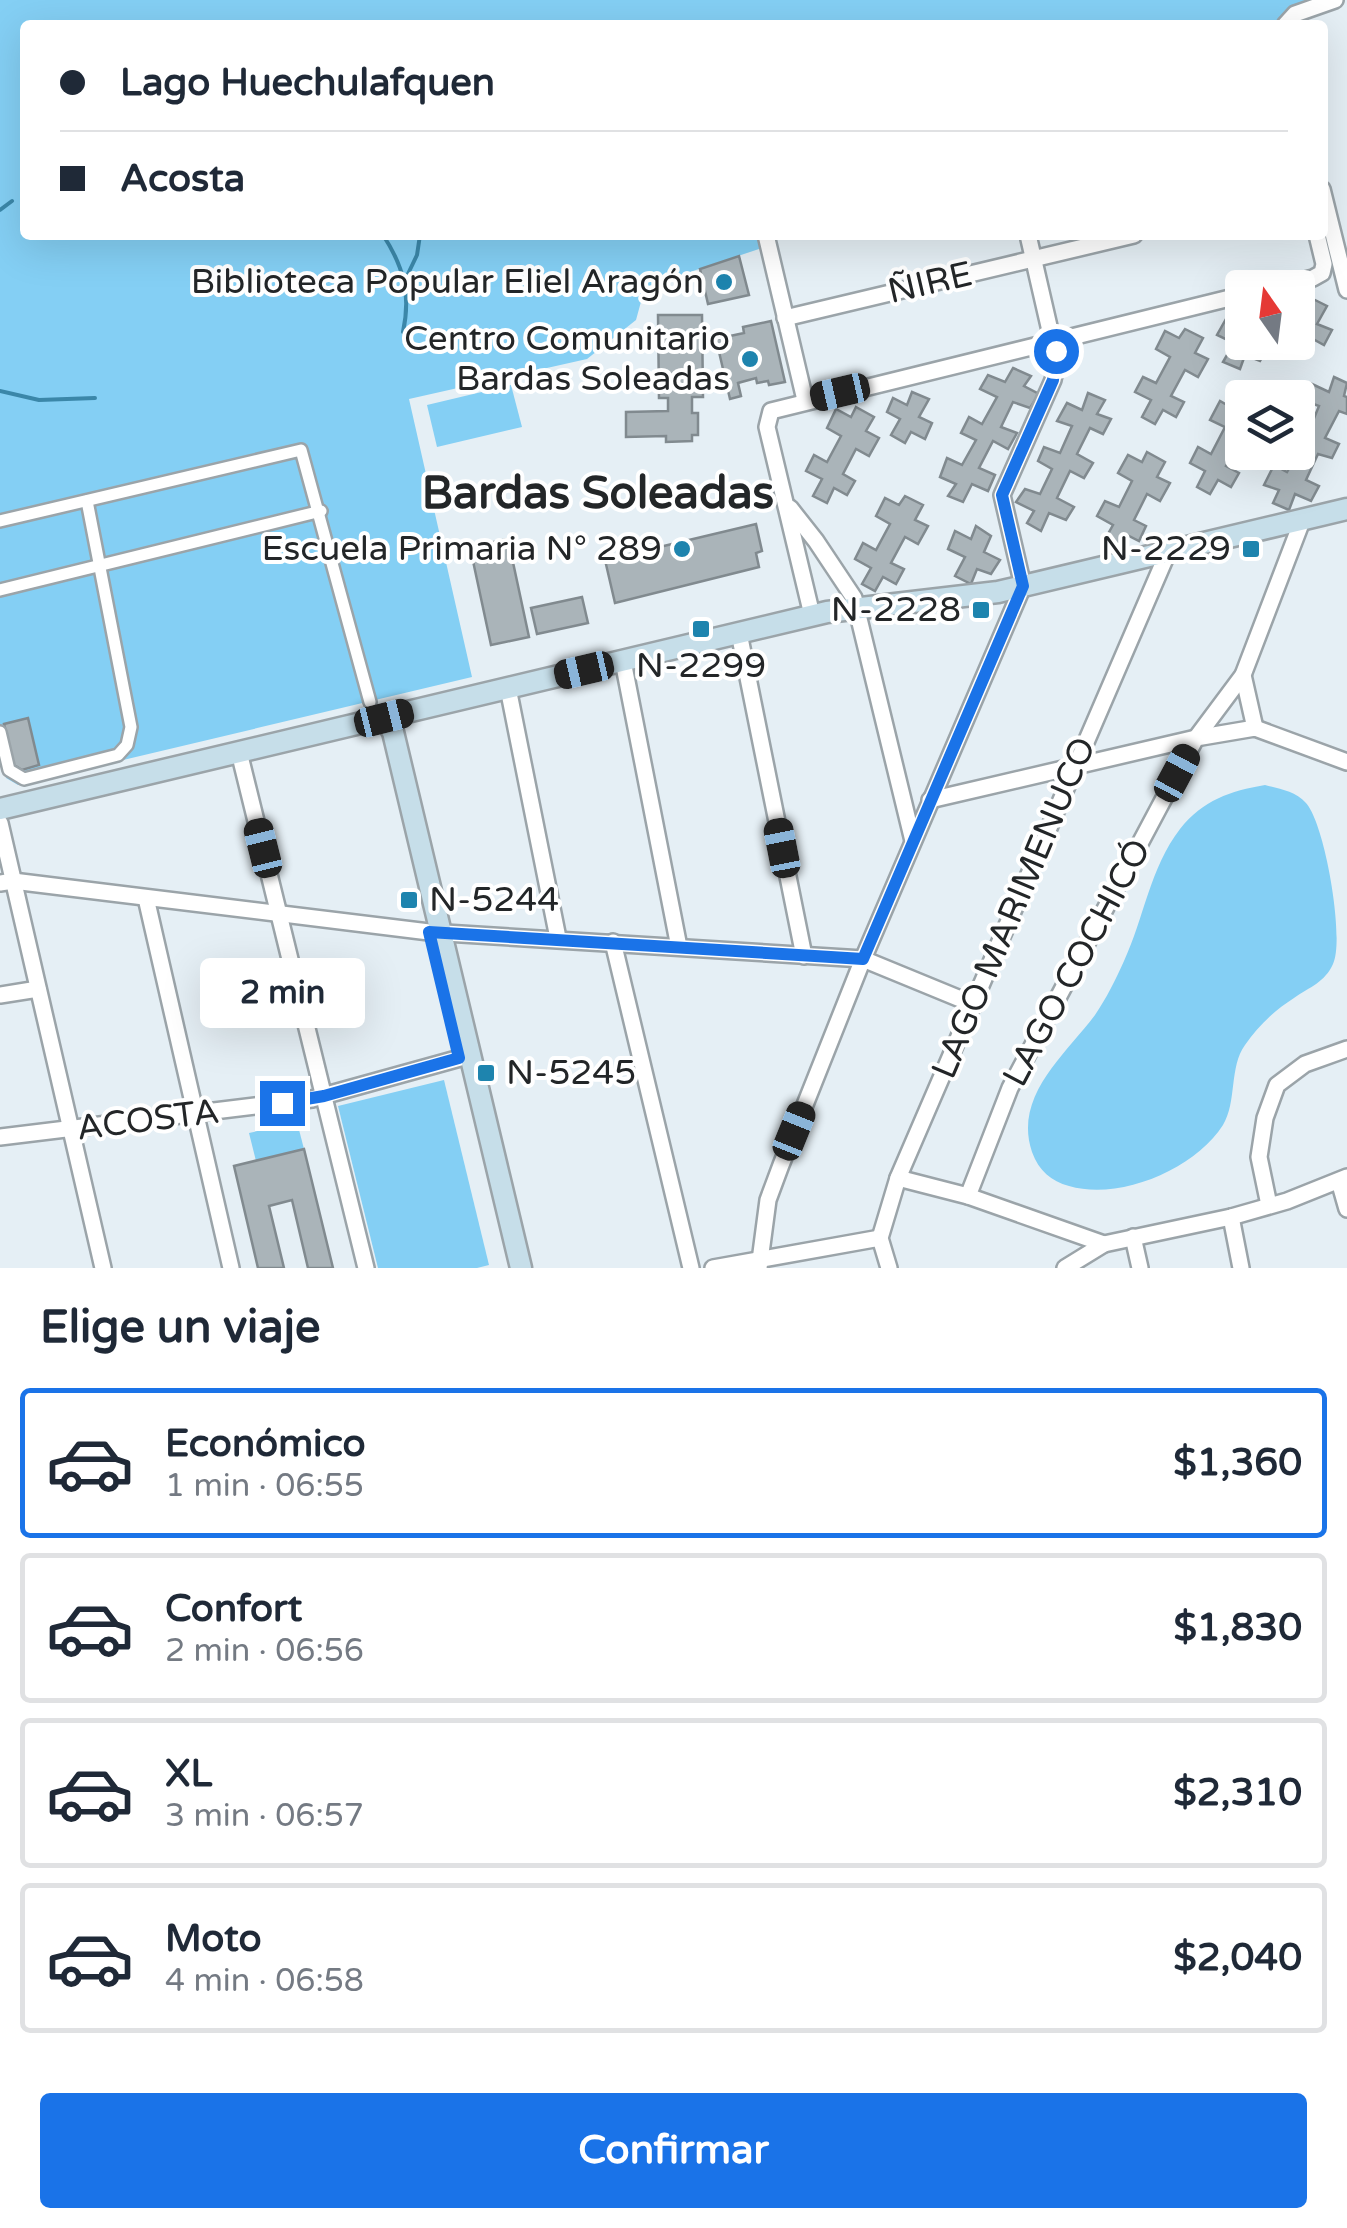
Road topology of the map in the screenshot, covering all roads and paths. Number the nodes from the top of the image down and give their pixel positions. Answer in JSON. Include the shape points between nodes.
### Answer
{"nodes":[{"id":1,"x":1335,"y":0,"type":"edge"},
{"id":2,"x":1290,"y":20,"type":"edge"},
{"id":3,"x":1328,"y":205,"type":"edge"},
{"id":4,"x":769,"y":240,"type":"edge"},
{"id":5,"x":1029,"y":240,"type":"edge"},
{"id":6,"x":1113,"y":240,"type":"edge"},
{"id":7,"x":1318,"y":240,"type":"edge"},
{"id":8,"x":1341,"y":240,"type":"edge"},
{"id":9,"x":1034,"y":259,"type":"junction"},
{"id":10,"x":1315,"y":277,"type":"edge"},
{"id":11,"x":1347,"y":290,"type":"edge"},
{"id":12,"x":1225,"y":299,"type":"edge"},
{"id":13,"x":785,"y":318,"type":"junction"},
{"id":14,"x":1053,"y":340,"type":"junction"},
{"id":15,"x":804,"y":400,"type":"junction"},
{"id":16,"x":87,"y":500,"type":"junction"},
{"id":17,"x":786,"y":504,"type":"junction"},
{"id":18,"x":1347,"y":509,"type":"edge"},
{"id":19,"x":320,"y":511,"type":"junction"},
{"id":20,"x":0,"y":521,"type":"edge"},
{"id":21,"x":1302,"y":521,"type":"junction"},
{"id":22,"x":1168,"y":552,"type":"junction"},
{"id":23,"x":100,"y":566,"type":"junction"},
{"id":24,"x":1023,"y":586,"type":"junction"},
{"id":25,"x":0,"y":590,"type":"edge"},
{"id":26,"x":857,"y":607,"type":"junction"},
{"id":27,"x":812,"y":616,"type":"junction"},
{"id":28,"x":739,"y":633,"type":"junction"},
{"id":29,"x":623,"y":661,"type":"junction"},
{"id":30,"x":1243,"y":675,"type":"junction"},
{"id":31,"x":508,"y":688,"type":"junction"},
{"id":32,"x":377,"y":710,"type":"junction"},
{"id":33,"x":1255,"y":728,"type":"junction"},
{"id":34,"x":0,"y":732,"type":"edge"},
{"id":35,"x":1196,"y":738,"type":"junction"},
{"id":36,"x":239,"y":752,"type":"junction"},
{"id":37,"x":1347,"y":762,"type":"edge"},
{"id":38,"x":1074,"y":766,"type":"junction"},
{"id":39,"x":930,"y":800,"type":"junction"},
{"id":40,"x":0,"y":809,"type":"edge"},
{"id":41,"x":0,"y":824,"type":"edge"},
{"id":42,"x":913,"y":841,"type":"junction"},
{"id":43,"x":7,"y":882,"type":"edge"},
{"id":44,"x":146,"y":898,"type":"junction"},
{"id":45,"x":279,"y":911,"type":"junction"},
{"id":46,"x":435,"y":932,"type":"junction"},
{"id":47,"x":558,"y":938,"type":"junction"},
{"id":48,"x":613,"y":942,"type":"junction"},
{"id":49,"x":680,"y":947,"type":"junction"},
{"id":50,"x":804,"y":956,"type":"junction"},
{"id":51,"x":863,"y":959,"type":"junction"},
{"id":52,"x":38,"y":988,"type":"junction"},
{"id":53,"x":0,"y":995,"type":"edge"},
{"id":54,"x":975,"y":1005,"type":"junction"},
{"id":55,"x":1347,"y":1048,"type":"edge"},
{"id":56,"x":465,"y":1057,"type":"junction"},
{"id":57,"x":324,"y":1096,"type":"junction"},
{"id":58,"x":194,"y":1115,"type":"junction"},
{"id":59,"x":71,"y":1130,"type":"junction"},
{"id":60,"x":0,"y":1137,"type":"edge"},
{"id":61,"x":898,"y":1178,"type":"junction"},
{"id":62,"x":1343,"y":1179,"type":"edge"},
{"id":63,"x":968,"y":1196,"type":"junction"},
{"id":64,"x":1269,"y":1205,"type":"junction"},
{"id":65,"x":1347,"y":1209,"type":"edge"},
{"id":66,"x":1231,"y":1217,"type":"junction"},
{"id":67,"x":1133,"y":1237,"type":"junction"},
{"id":68,"x":880,"y":1238,"type":"junction"},
{"id":69,"x":1104,"y":1244,"type":"junction"},
{"id":70,"x":759,"y":1264,"type":"edge"},
{"id":71,"x":103,"y":1268,"type":"edge"},
{"id":72,"x":231,"y":1268,"type":"edge"},
{"id":73,"x":366,"y":1268,"type":"edge"},
{"id":74,"x":510,"y":1268,"type":"edge"},
{"id":75,"x":522,"y":1268,"type":"edge"},
{"id":76,"x":691,"y":1268,"type":"edge"},
{"id":77,"x":713,"y":1268,"type":"edge"},
{"id":78,"x":889,"y":1268,"type":"edge"},
{"id":79,"x":1065,"y":1268,"type":"edge"},
{"id":80,"x":1140,"y":1268,"type":"edge"},
{"id":81,"x":1241,"y":1268,"type":"edge"}],
"edges":[{"from":1,"to":2,"type":"street"},
{"from":3,"to":8,"type":"street"},
{"from":4,"to":13,"type":"street"},
{"from":5,"to":9,"type":"street"},
{"from":6,"to":9,"type":"street","name":"ÑIRE"},
{"from":7,"to":10,"type":"street","via":[[1324,264]]},
{"from":8,"to":11,"type":"street"},
{"from":9,"to":13,"type":"street","name":"ÑIRE"},
{"from":9,"to":14,"type":"street"},
{"from":12,"to":14,"type":"street"},
{"from":13,"to":15,"type":"street"},
{"from":14,"to":15,"type":"street"},
{"from":14,"to":24,"type":"street","via":[[1053,380],[1002,495]]},
{"from":15,"to":17,"type":"street","via":[[768,415]]},
{"from":16,"to":19,"type":"street","via":[[301,450]]},
{"from":16,"to":20,"type":"street"},
{"from":16,"to":23,"type":"street"},
{"from":17,"to":26,"type":"street"},
{"from":17,"to":27,"type":"street"},
{"from":18,"to":21,"type":"main road"},
{"from":19,"to":23,"type":"street"},
{"from":19,"to":32,"type":"street"},
{"from":21,"to":22,"type":"main road"},
{"from":21,"to":30,"type":"street","name":"LAGO COCHICÓ"},
{"from":22,"to":24,"type":"main road"},
{"from":22,"to":38,"type":"street","name":"LAGO MARIMENUCO"},
{"from":23,"to":25,"type":"street"},
{"from":23,"to":34,"type":"street","via":[[132,727],[127,745],[118,754],[24,779],[9,770]]},
{"from":24,"to":26,"type":"main road"},
{"from":24,"to":39,"type":"street"},
{"from":26,"to":27,"type":"main road"},
{"from":26,"to":42,"type":"street"},
{"from":27,"to":28,"type":"main road"},
{"from":28,"to":29,"type":"main road"},
{"from":28,"to":50,"type":"street"},
{"from":29,"to":31,"type":"main road"},
{"from":29,"to":49,"type":"street"},
{"from":30,"to":33,"type":"street"},
{"from":30,"to":35,"type":"street","name":"LAGO COCHICÓ"},
{"from":31,"to":32,"type":"main road"},
{"from":31,"to":47,"type":"street"},
{"from":32,"to":36,"type":"main road"},
{"from":32,"to":46,"type":"main road","via":[[394,732]]},
{"from":33,"to":35,"type":"street"},
{"from":33,"to":37,"type":"street"},
{"from":35,"to":38,"type":"street"},
{"from":35,"to":63,"type":"street","name":"LAGO COCHICÓ","via":[[1010,1088]]},
{"from":36,"to":40,"type":"main road"},
{"from":36,"to":45,"type":"street"},
{"from":38,"to":39,"type":"street"},
{"from":38,"to":54,"type":"street","name":"LAGO MARIMENUCO"},
{"from":39,"to":42,"type":"street"},
{"from":41,"to":43,"type":"street"},
{"from":42,"to":51,"type":"street"},
{"from":43,"to":44,"type":"street"},
{"from":43,"to":52,"type":"street"},
{"from":44,"to":45,"type":"street"},
{"from":44,"to":58,"type":"street"},
{"from":45,"to":46,"type":"street"},
{"from":45,"to":57,"type":"street"},
{"from":46,"to":47,"type":"street"},
{"from":46,"to":56,"type":"main road"},
{"from":47,"to":48,"type":"street"},
{"from":48,"to":49,"type":"street"},
{"from":48,"to":76,"type":"street"},
{"from":49,"to":50,"type":"street"},
{"from":50,"to":51,"type":"street"},
{"from":51,"to":54,"type":"street"},
{"from":51,"to":70,"type":"street","via":[[768,1200]]},
{"from":52,"to":53,"type":"street"},
{"from":52,"to":59,"type":"street"},
{"from":54,"to":61,"type":"street","name":"LAGO MARIMENUCO"},
{"from":55,"to":64,"type":"street","via":[[1304,1064],[1277,1085],[1258,1157]]},
{"from":56,"to":57,"type":"street","name":"ACOSTA"},
{"from":56,"to":74,"type":"main road"},
{"from":56,"to":75,"type":"main road"},
{"from":57,"to":58,"type":"street","name":"ACOSTA"},
{"from":57,"to":73,"type":"street"},
{"from":58,"to":59,"type":"street","name":"ACOSTA"},
{"from":58,"to":72,"type":"street"},
{"from":59,"to":60,"type":"street","name":"ACOSTA"},
{"from":59,"to":71,"type":"street"},
{"from":61,"to":63,"type":"street"},
{"from":61,"to":68,"type":"street","name":"LAGO MARIMENUCO"},
{"from":62,"to":64,"type":"street"},
{"from":62,"to":65,"type":"street"},
{"from":63,"to":69,"type":"street"},
{"from":64,"to":66,"type":"street"},
{"from":66,"to":67,"type":"street"},
{"from":66,"to":81,"type":"street"},
{"from":67,"to":69,"type":"street"},
{"from":67,"to":80,"type":"street"},
{"from":68,"to":70,"type":"street"},
{"from":68,"to":78,"type":"street"},
{"from":69,"to":79,"type":"street"},
{"from":70,"to":77,"type":"street"}]}
